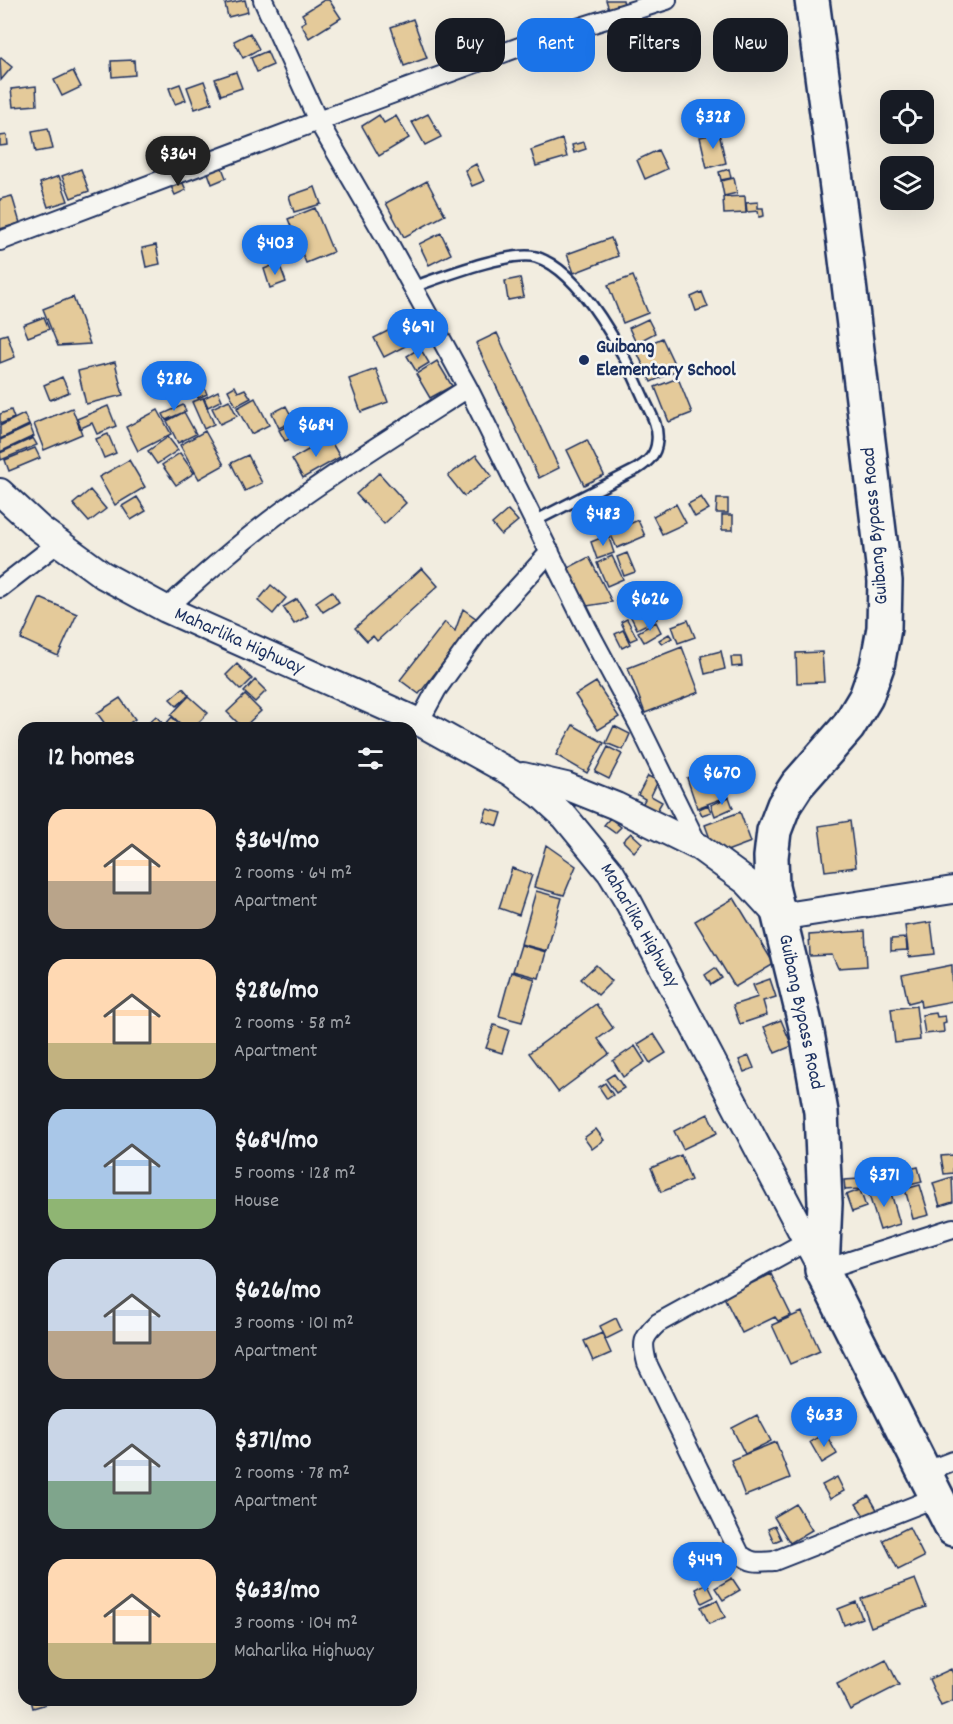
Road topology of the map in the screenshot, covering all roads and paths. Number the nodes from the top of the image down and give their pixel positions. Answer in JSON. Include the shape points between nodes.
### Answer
{"nodes":[{"id":1,"x":264,"y":0,"type":"edge"},
{"id":2,"x":667,"y":0,"type":"edge"},
{"id":3,"x":812,"y":0,"type":"edge"},
{"id":4,"x":318,"y":121,"type":"junction"},
{"id":5,"x":0,"y":242,"type":"edge"},
{"id":6,"x":413,"y":287,"type":"junction"},
{"id":7,"x":468,"y":388,"type":"junction"},
{"id":8,"x":0,"y":492,"type":"edge"},
{"id":9,"x":535,"y":521,"type":"junction"},
{"id":10,"x":58,"y":543,"type":"junction"},
{"id":11,"x":550,"y":552,"type":"junction"},
{"id":12,"x":0,"y":588,"type":"edge"},
{"id":13,"x":166,"y":609,"type":"junction"},
{"id":14,"x":418,"y":722,"type":"junction"},
{"id":15,"x":511,"y":773,"type":"junction"},
{"id":16,"x":699,"y":847,"type":"junction"},
{"id":17,"x":952,"y":896,"type":"edge"},
{"id":18,"x":779,"y":916,"type":"junction"},
{"id":19,"x":953,"y":1228,"type":"edge"},
{"id":20,"x":807,"y":1241,"type":"junction"},
{"id":21,"x":822,"y":1270,"type":"junction"},
{"id":22,"x":938,"y":1477,"type":"edge"},
{"id":23,"x":953,"y":1529,"type":"edge"}],
"edges":[{"from":1,"to":4,"type":"street"},
{"from":2,"to":4,"type":"street","via":[[533,42]]},
{"from":3,"to":18,"type":"highway","name":"Guibang Bypass Road","via":[[885,580],[884,627],[878,666],[866,697],[848,727],[784,805],[774,831],[772,877]]},
{"from":4,"to":5,"type":"street"},
{"from":4,"to":6,"type":"street"},
{"from":6,"to":7,"type":"street"},
{"from":6,"to":9,"type":"lane","via":[[482,264],[515,256],[534,257],[552,265],[571,281],[600,315],[632,371],[657,428],[656,449],[650,460]]},
{"from":7,"to":9,"type":"street"},
{"from":7,"to":13,"type":"street","via":[[285,509],[213,565]]},
{"from":8,"to":10,"type":"main road","name":"Maharlika Highway"},
{"from":9,"to":11,"type":"street"},
{"from":10,"to":12,"type":"street"},
{"from":10,"to":13,"type":"main road","name":"Maharlika Highway","via":[[103,576]]},
{"from":11,"to":14,"type":"street","via":[[480,629]]},
{"from":11,"to":16,"type":"street"},
{"from":13,"to":14,"type":"main road","name":"Maharlika Highway"},
{"from":14,"to":15,"type":"main road","name":"Maharlika Highway"},
{"from":15,"to":16,"type":"main road","via":[[566,786]]},
{"from":15,"to":20,"type":"main road","name":"Maharlika Highway","via":[[565,817],[611,873]]},
{"from":16,"to":18,"type":"main road","via":[[747,882]]},
{"from":17,"to":18,"type":"main road"},
{"from":18,"to":21,"type":"highway","name":"Guibang Bypass Road","via":[[806,1027],[821,1112],[825,1203]]},
{"from":19,"to":21,"type":"street"},
{"from":20,"to":21,"type":"main road","name":"Maharlika Highway"},
{"from":20,"to":22,"type":"street","via":[[658,1323],[647,1333],[643,1347],[647,1363],[740,1554],[748,1561],[774,1561]]},
{"from":21,"to":22,"type":"highway","name":"Maharlika Highway"},
{"from":22,"to":23,"type":"highway","name":"Maharlika Highway"}]}
